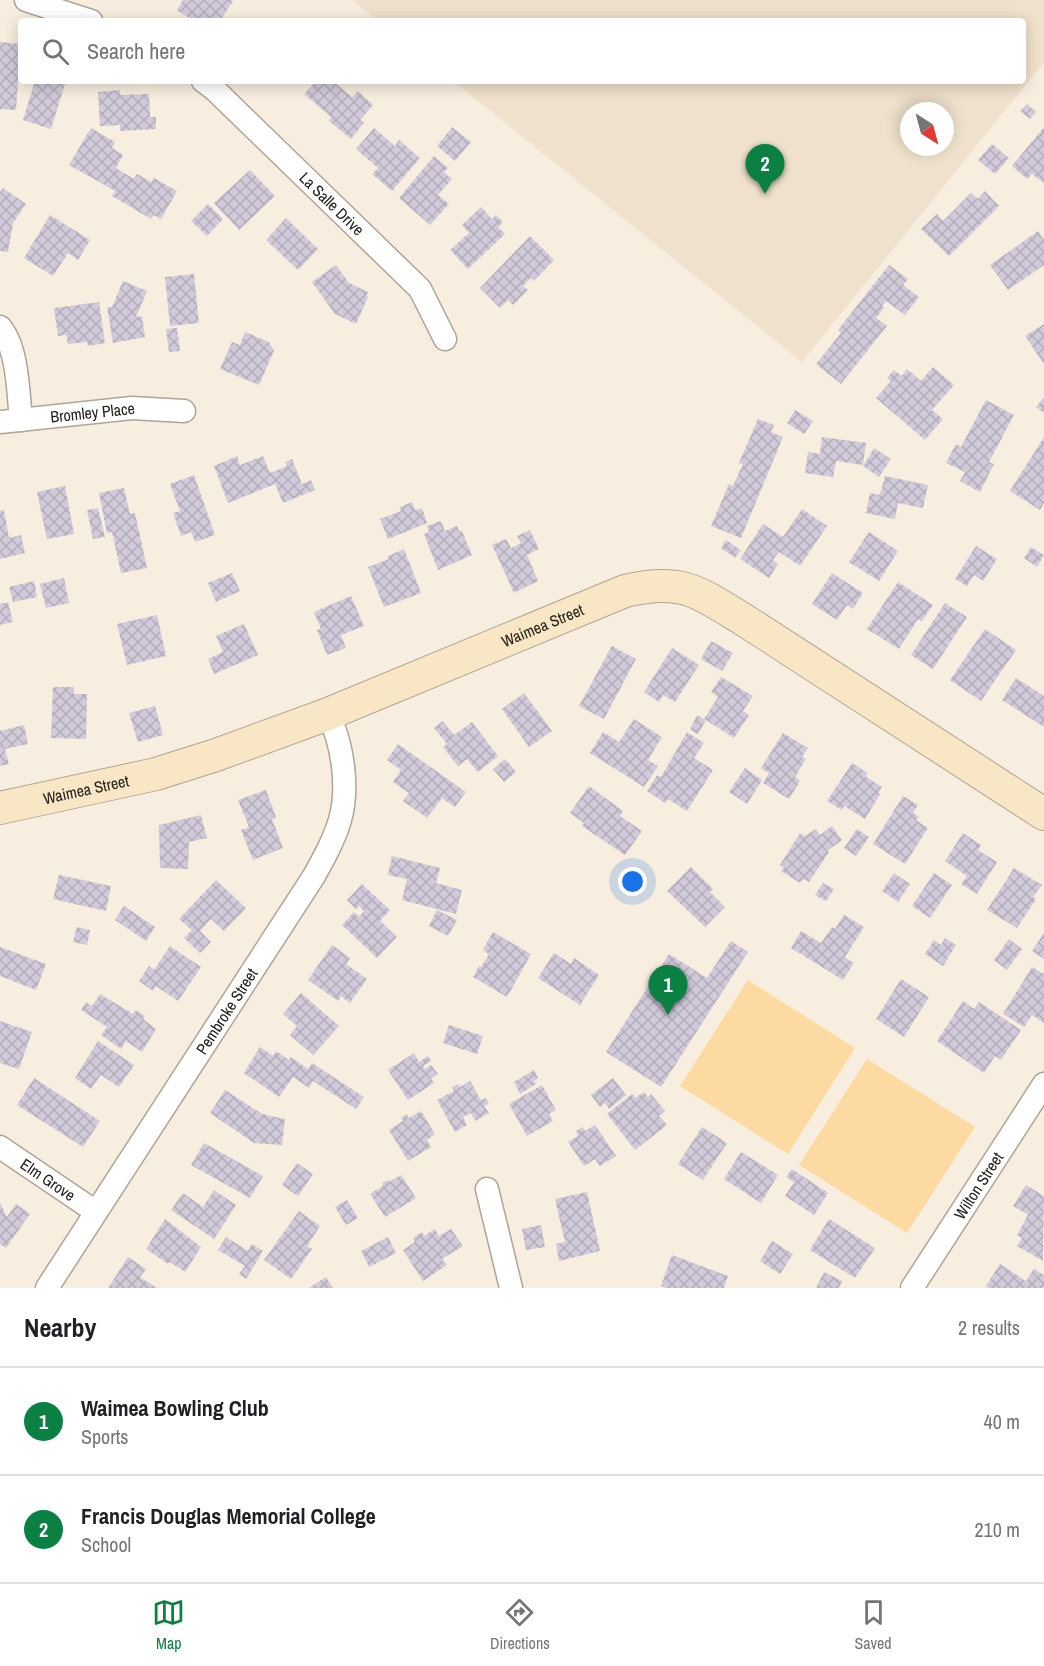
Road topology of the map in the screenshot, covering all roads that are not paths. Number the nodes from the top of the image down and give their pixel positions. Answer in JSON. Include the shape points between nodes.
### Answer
{"nodes":[{"id":1,"x":26,"y":0,"type":"edge"},
{"id":2,"x":82,"y":18,"type":"edge"},
{"id":3,"x":206,"y":84,"type":"edge"},
{"id":4,"x":0,"y":327,"type":"edge"},
{"id":5,"x":445,"y":339,"type":"dead end"},
{"id":6,"x":184,"y":411,"type":"dead end"},
{"id":7,"x":10,"y":421,"type":"edge"},
{"id":8,"x":328,"y":714,"type":"junction"},
{"id":9,"x":0,"y":808,"type":"edge"},
{"id":10,"x":1044,"y":814,"type":"edge"},
{"id":11,"x":1044,"y":1084,"type":"edge"},
{"id":12,"x":0,"y":1147,"type":"edge"},
{"id":13,"x":488,"y":1189,"type":"dead end"},
{"id":14,"x":96,"y":1212,"type":"junction"},
{"id":15,"x":47,"y":1288,"type":"edge"},
{"id":16,"x":510,"y":1288,"type":"edge"},
{"id":17,"x":912,"y":1288,"type":"edge"}],
"edges":[{"from":1,"to":2,"type":"street"},
{"from":3,"to":5,"type":"street","name":"La Salle Drive","via":[[420,289]]},
{"from":4,"to":7,"type":"street","via":[[12,349]]},
{"from":6,"to":7,"type":"street","name":"Bromley Place","via":[[132,408]]},
{"from":8,"to":9,"type":"main road","name":"Waimea Street","via":[[156,774]]},
{"from":8,"to":10,"type":"main road","name":"Waimea Street","via":[[625,591],[669,584],[690,589],[741,618]]},
{"from":8,"to":14,"type":"street","name":"Pembroke Street","via":[[334,727],[344,794],[331,846]]},
{"from":11,"to":17,"type":"street","name":"Wilton Street"},
{"from":12,"to":14,"type":"street","name":"Elm Grove"},
{"from":13,"to":16,"type":"street"},
{"from":14,"to":15,"type":"street","name":"Pembroke Street"}]}
